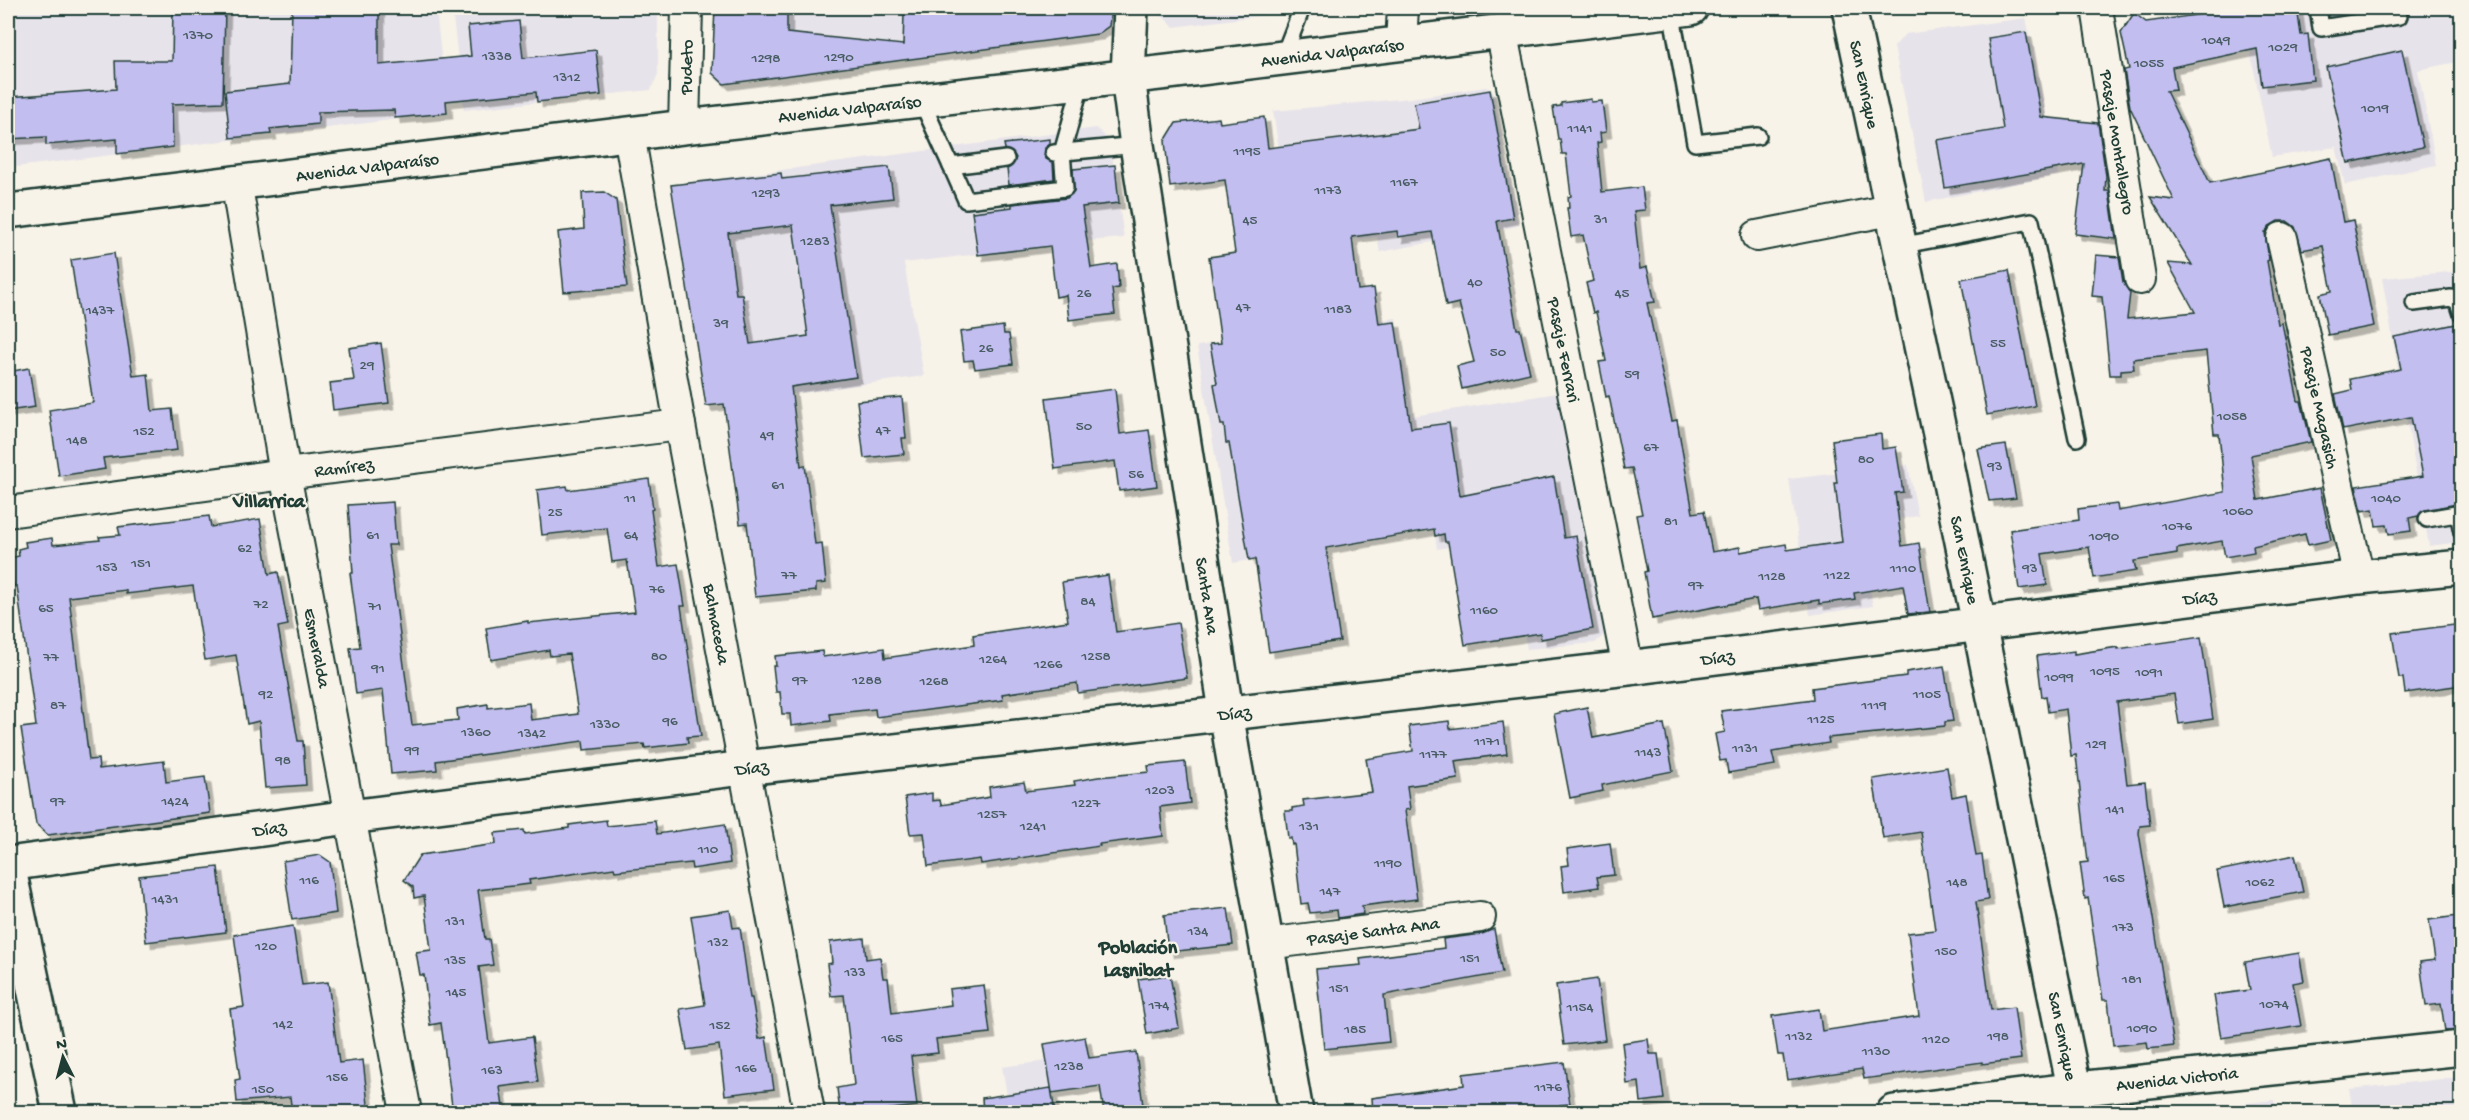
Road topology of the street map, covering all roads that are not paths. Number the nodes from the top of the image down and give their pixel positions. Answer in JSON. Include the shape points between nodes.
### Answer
{"nodes":[{"id":1,"x":687,"y":8,"type":"edge"},
{"id":2,"x":1131,"y":8,"type":"edge"},
{"id":3,"x":1302,"y":8,"type":"edge"},
{"id":4,"x":1403,"y":8,"type":"edge"},
{"id":5,"x":1849,"y":8,"type":"edge"},
{"id":6,"x":2097,"y":8,"type":"edge"},
{"id":7,"x":2318,"y":8,"type":"edge"},
{"id":8,"x":1681,"y":9,"type":"edge"},
{"id":9,"x":2400,"y":16,"type":"dead end"},
{"id":10,"x":1501,"y":30,"type":"junction"},
{"id":11,"x":1401,"y":43,"type":"junction"},
{"id":12,"x":1283,"y":57,"type":"junction"},
{"id":13,"x":1128,"y":76,"type":"junction"},
{"id":14,"x":1082,"y":81,"type":"junction"},
{"id":15,"x":921,"y":100,"type":"junction"},
{"id":16,"x":684,"y":127,"type":"junction"},
{"id":17,"x":629,"y":134,"type":"junction"},
{"id":18,"x":1758,"y":136,"type":"dead end"},
{"id":19,"x":1137,"y":145,"type":"junction"},
{"id":20,"x":1057,"y":153,"type":"junction"},
{"id":21,"x":1006,"y":159,"type":"dead end"},
{"id":22,"x":951,"y":166,"type":"junction"},
{"id":23,"x":236,"y":182,"type":"junction"},
{"id":24,"x":1891,"y":210,"type":"junction"},
{"id":25,"x":8,"y":211,"type":"edge"},
{"id":26,"x":1757,"y":236,"type":"dead end"},
{"id":27,"x":2282,"y":238,"type":"dead end"},
{"id":28,"x":1899,"y":246,"type":"junction"},
{"id":29,"x":2140,"y":279,"type":"dead end"},
{"id":30,"x":2414,"y":303,"type":"dead end"},
{"id":31,"x":2462,"y":314,"type":"edge"},
{"id":32,"x":680,"y":425,"type":"junction"},
{"id":33,"x":2077,"y":438,"type":"dead end"},
{"id":34,"x":285,"y":474,"type":"junction"},
{"id":35,"x":8,"y":512,"type":"edge"},
{"id":36,"x":2460,"y":513,"type":"edge"},
{"id":37,"x":2427,"y":519,"type":"dead end"},
{"id":38,"x":2462,"y":532,"type":"edge"},
{"id":39,"x":2462,"y":567,"type":"edge"},
{"id":40,"x":2359,"y":577,"type":"junction"},
{"id":41,"x":1979,"y":624,"type":"junction"},
{"id":42,"x":1628,"y":668,"type":"junction"},
{"id":43,"x":1226,"y":713,"type":"junction"},
{"id":44,"x":744,"y":768,"type":"junction"},
{"id":45,"x":349,"y":817,"type":"junction"},
{"id":46,"x":8,"y":865,"type":"edge"},
{"id":47,"x":1480,"y":917,"type":"dead end"},
{"id":48,"x":1266,"y":944,"type":"junction"},
{"id":49,"x":2462,"y":1047,"type":"edge"},
{"id":50,"x":2076,"y":1101,"type":"edge"},
{"id":51,"x":60,"y":1113,"type":"edge"},
{"id":52,"x":406,"y":1113,"type":"edge"},
{"id":53,"x":809,"y":1113,"type":"edge"},
{"id":54,"x":1296,"y":1113,"type":"edge"},
{"id":55,"x":1894,"y":1113,"type":"edge"}],
"edges":[{"from":1,"to":16,"type":"street","name":"Pudeto"},
{"from":2,"to":13,"type":"street","name":"Santa Ana"},
{"from":3,"to":12,"type":"lane"},
{"from":4,"to":11,"type":"street"},
{"from":5,"to":24,"type":"street","name":"San Enrique"},
{"from":6,"to":29,"type":"street","name":"Pasaje Montallegro"},
{"from":7,"to":9,"type":"lane","via":[[2321,28]]},
{"from":8,"to":10,"type":"street","name":"Avenida Valparaíso"},
{"from":8,"to":18,"type":"lane","via":[[1695,143]]},
{"from":10,"to":11,"type":"street","name":"Avenida Valparaíso"},
{"from":10,"to":42,"type":"street","name":"Pasaje Ferrari"},
{"from":11,"to":12,"type":"street","name":"Avenida Valparaíso"},
{"from":12,"to":13,"type":"street","name":"Avenida Valparaíso"},
{"from":13,"to":14,"type":"street","name":"Avenida Valparaíso"},
{"from":13,"to":19,"type":"street","name":"Santa Ana"},
{"from":14,"to":15,"type":"street","name":"Avenida Valparaíso"},
{"from":14,"to":20,"type":"lane"},
{"from":15,"to":16,"type":"street","name":"Avenida Valparaíso"},
{"from":15,"to":22,"type":"lane"},
{"from":16,"to":17,"type":"street","name":"Avenida Valparaíso"},
{"from":17,"to":23,"type":"street","name":"Avenida Valparaíso"},
{"from":17,"to":32,"type":"street","name":"Balmaceda"},
{"from":19,"to":20,"type":"lane"},
{"from":19,"to":43,"type":"street","name":"Santa Ana"},
{"from":20,"to":22,"type":"lane","via":[[1065,188],[966,200]]},
{"from":21,"to":22,"type":"lane"},
{"from":23,"to":25,"type":"street","name":"Avenida Valparaíso"},
{"from":23,"to":34,"type":"street","name":"Esmeralda"},
{"from":24,"to":26,"type":"street"},
{"from":24,"to":28,"type":"street","name":"San Enrique"},
{"from":27,"to":40,"type":"street","name":"Pasaje Magasich"},
{"from":28,"to":33,"type":"lane","via":[[2031,220]]},
{"from":28,"to":41,"type":"street","name":"San Enrique"},
{"from":30,"to":31,"type":"lane","via":[[2451,298],[2458,302]]},
{"from":32,"to":34,"type":"street","name":"Ramírez"},
{"from":32,"to":44,"type":"street","name":"Balmaceda"},
{"from":34,"to":35,"type":"street","name":"Ramírez"},
{"from":34,"to":45,"type":"street","name":"Esmeralda"},
{"from":36,"to":37,"type":"lane"},
{"from":36,"to":38,"type":"lane"},
{"from":39,"to":40,"type":"street","name":"Díaz"},
{"from":40,"to":41,"type":"street","name":"Díaz"},
{"from":41,"to":42,"type":"street","name":"Díaz"},
{"from":41,"to":50,"type":"street","name":"San Enrique"},
{"from":42,"to":43,"type":"street","name":"Díaz"},
{"from":43,"to":44,"type":"street","name":"Díaz"},
{"from":43,"to":48,"type":"street","name":"Santa Ana"},
{"from":44,"to":45,"type":"street","name":"Díaz"},
{"from":44,"to":53,"type":"street","name":"Balmaceda"},
{"from":45,"to":46,"type":"street","name":"Díaz"},
{"from":45,"to":52,"type":"street","name":"Esmeralda"},
{"from":46,"to":51,"type":"street"},
{"from":47,"to":48,"type":"street","name":"Pasaje Santa Ana"},
{"from":48,"to":54,"type":"street","name":"Santa Ana"},
{"from":49,"to":50,"type":"street","name":"Avenida Victoria"},
{"from":50,"to":55,"type":"street","name":"Avenida Victoria"}]}
